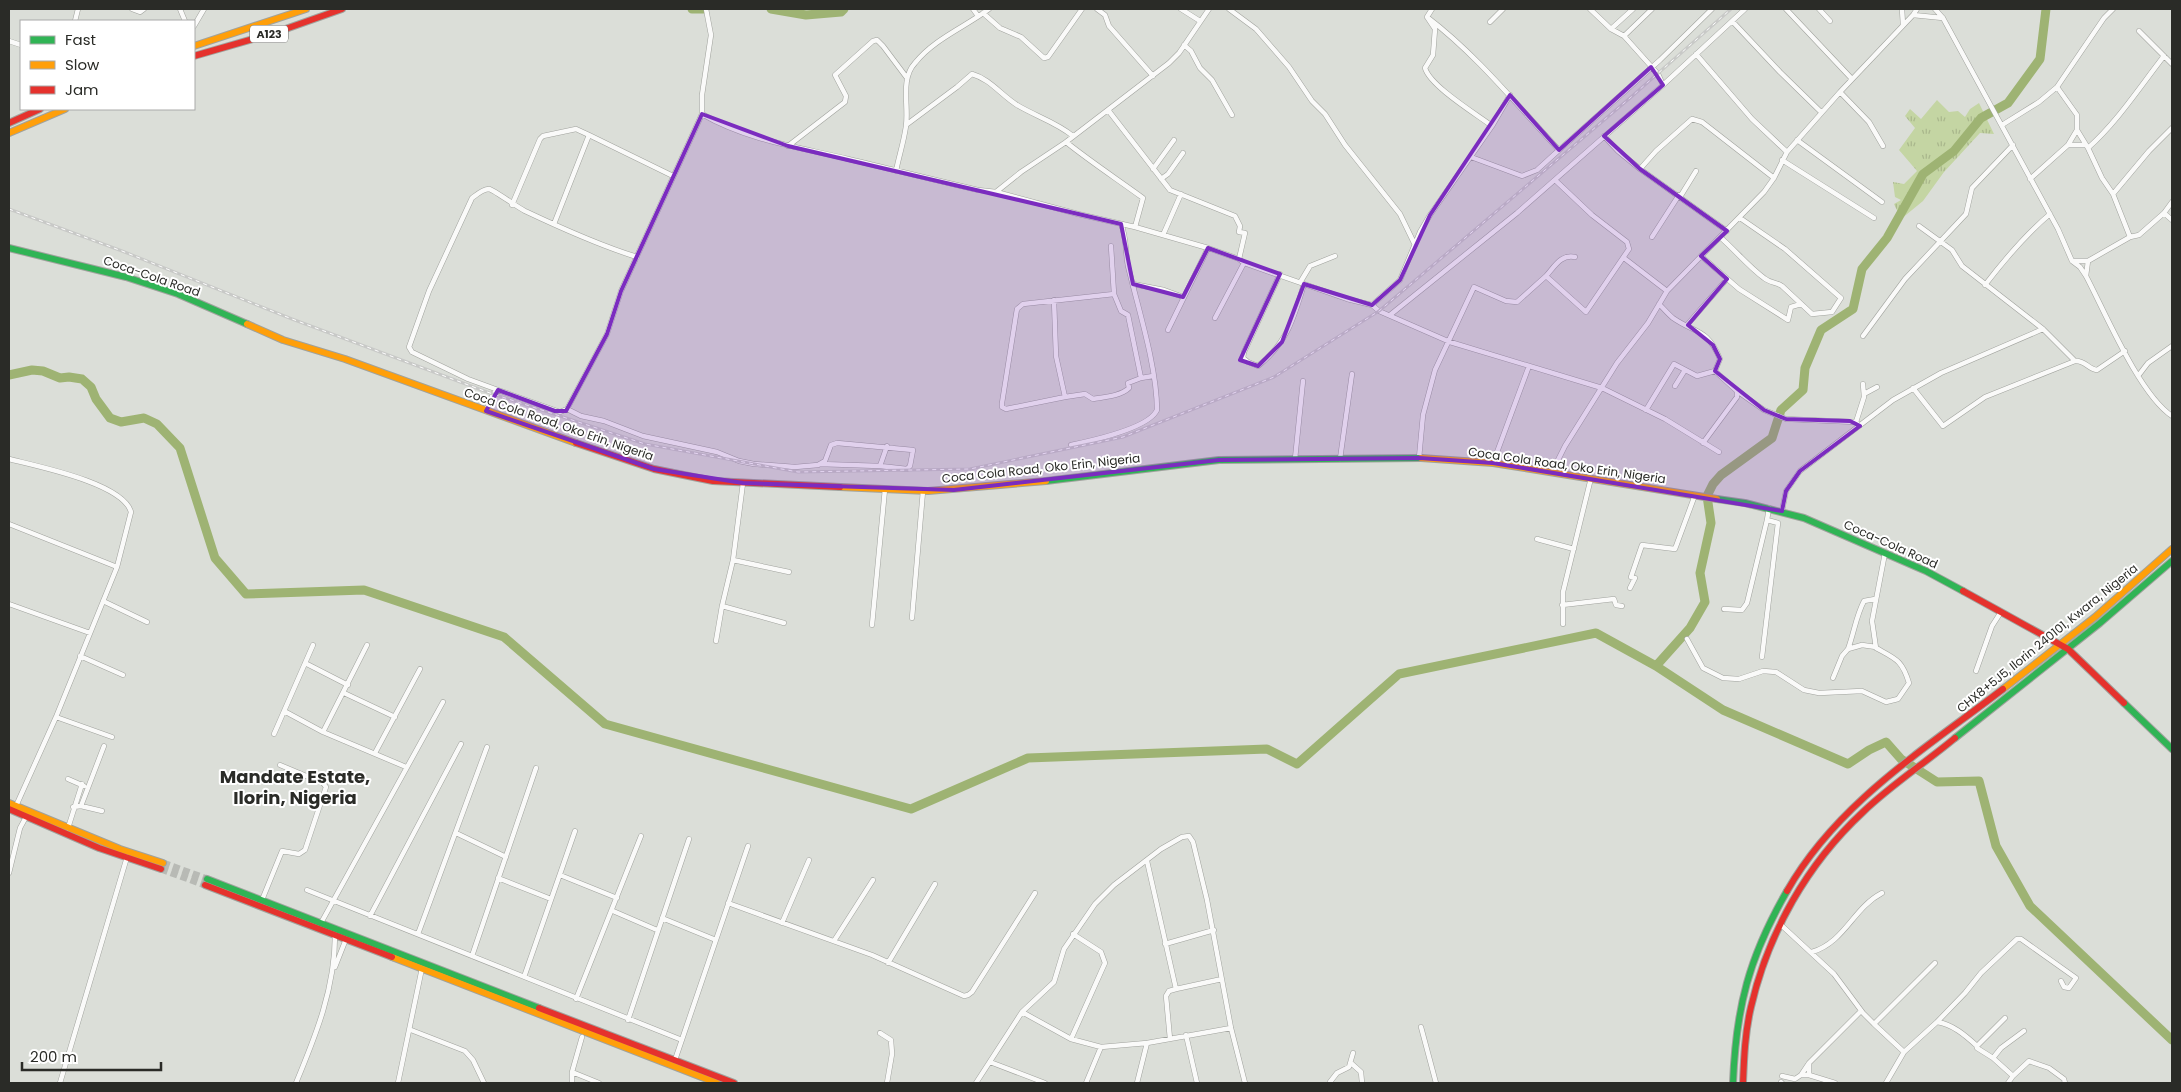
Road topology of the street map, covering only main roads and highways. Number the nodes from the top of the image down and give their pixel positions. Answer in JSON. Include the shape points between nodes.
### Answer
{"nodes":[{"id":1,"x":306,"y":9,"type":"edge"},
{"id":2,"x":342,"y":9,"type":"edge"},
{"id":3,"x":195,"y":46,"type":"edge"},
{"id":4,"x":195,"y":56,"type":"edge"},
{"id":5,"x":38,"y":110,"type":"edge"},
{"id":6,"x":63,"y":110,"type":"edge"},
{"id":7,"x":9,"y":122,"type":"edge"},
{"id":8,"x":9,"y":133,"type":"edge"},
{"id":9,"x":9,"y":248,"type":"edge"},
{"id":10,"x":283,"y":340,"type":"joint"},
{"id":11,"x":1698,"y":496,"type":"joint"},
{"id":12,"x":2172,"y":549,"type":"edge"},
{"id":13,"x":2172,"y":561,"type":"edge"},
{"id":14,"x":2060,"y":644,"type":"junction"},
{"id":15,"x":2068,"y":649,"type":"junction"},
{"id":16,"x":2172,"y":749,"type":"edge"},
{"id":17,"x":9,"y":803,"type":"edge"},
{"id":18,"x":9,"y":809,"type":"edge"},
{"id":19,"x":127,"y":854,"type":"junction"},
{"id":20,"x":162,"y":866,"type":"tunnel mouth"},
{"id":21,"x":347,"y":936,"type":"junction"},
{"id":22,"x":422,"y":966,"type":"junction"},
{"id":23,"x":717,"y":1083,"type":"edge"},
{"id":24,"x":734,"y":1083,"type":"edge"},
{"id":25,"x":1733,"y":1083,"type":"edge"},
{"id":26,"x":1743,"y":1083,"type":"edge"}],
"edges":[{"from":1,"to":3,"type":"main road","number":"A123"},
{"from":2,"to":4,"type":"main road","number":"A123"},
{"from":5,"to":7,"type":"main road"},
{"from":6,"to":8,"type":"main road"},
{"from":9,"to":10,"type":"main road","name":"Coca-Cola Road","via":[[126,277],[178,294]]},
{"from":10,"to":11,"type":"main road","name":"Coca Cola Road, Oko Erin, Nigeria","via":[[654,469],[713,481],[923,491],[1021,484],[1219,460],[1419,458],[1493,463]]},
{"from":11,"to":14,"type":"main road","name":"Coca-Cola Road","via":[[1769,508],[1804,518],[1926,572]]},
{"from":12,"to":14,"type":"main road","name":"CHX8+5J5, Ilorin 240101, Kwara, Nigeria"},
{"from":13,"to":15,"type":"main road","name":"CHX8+5J5, Ilorin 240101, Kwara, Nigeria"},
{"from":14,"to":15,"type":"main road","name":"Coca-Cola Road"},
{"from":14,"to":25,"type":"main road","name":"CHX8+5J5, Ilorin 240101, Kwara, Nigeria","via":[[1876,786],[1827,834],[1798,872],[1775,911],[1755,958],[1741,1005]]},
{"from":15,"to":16,"type":"main road"},
{"from":15,"to":26,"type":"main road","name":"CHX8+5J5, Ilorin 240101, Kwara, Nigeria","via":[[1859,814],[1806,877],[1769,948],[1752,1005]]},
{"from":17,"to":19,"type":"main road"},
{"from":18,"to":19,"type":"main road","via":[[99,848]]},
{"from":19,"to":20,"type":"main road"},
{"from":21,"to":21,"type":"main road","via":[[335,935],[206,882],[262,900]]},
{"from":21,"to":22,"type":"main road"},
{"from":22,"to":23,"type":"main road"},
{"from":22,"to":24,"type":"main road","via":[[486,986]]}]}
